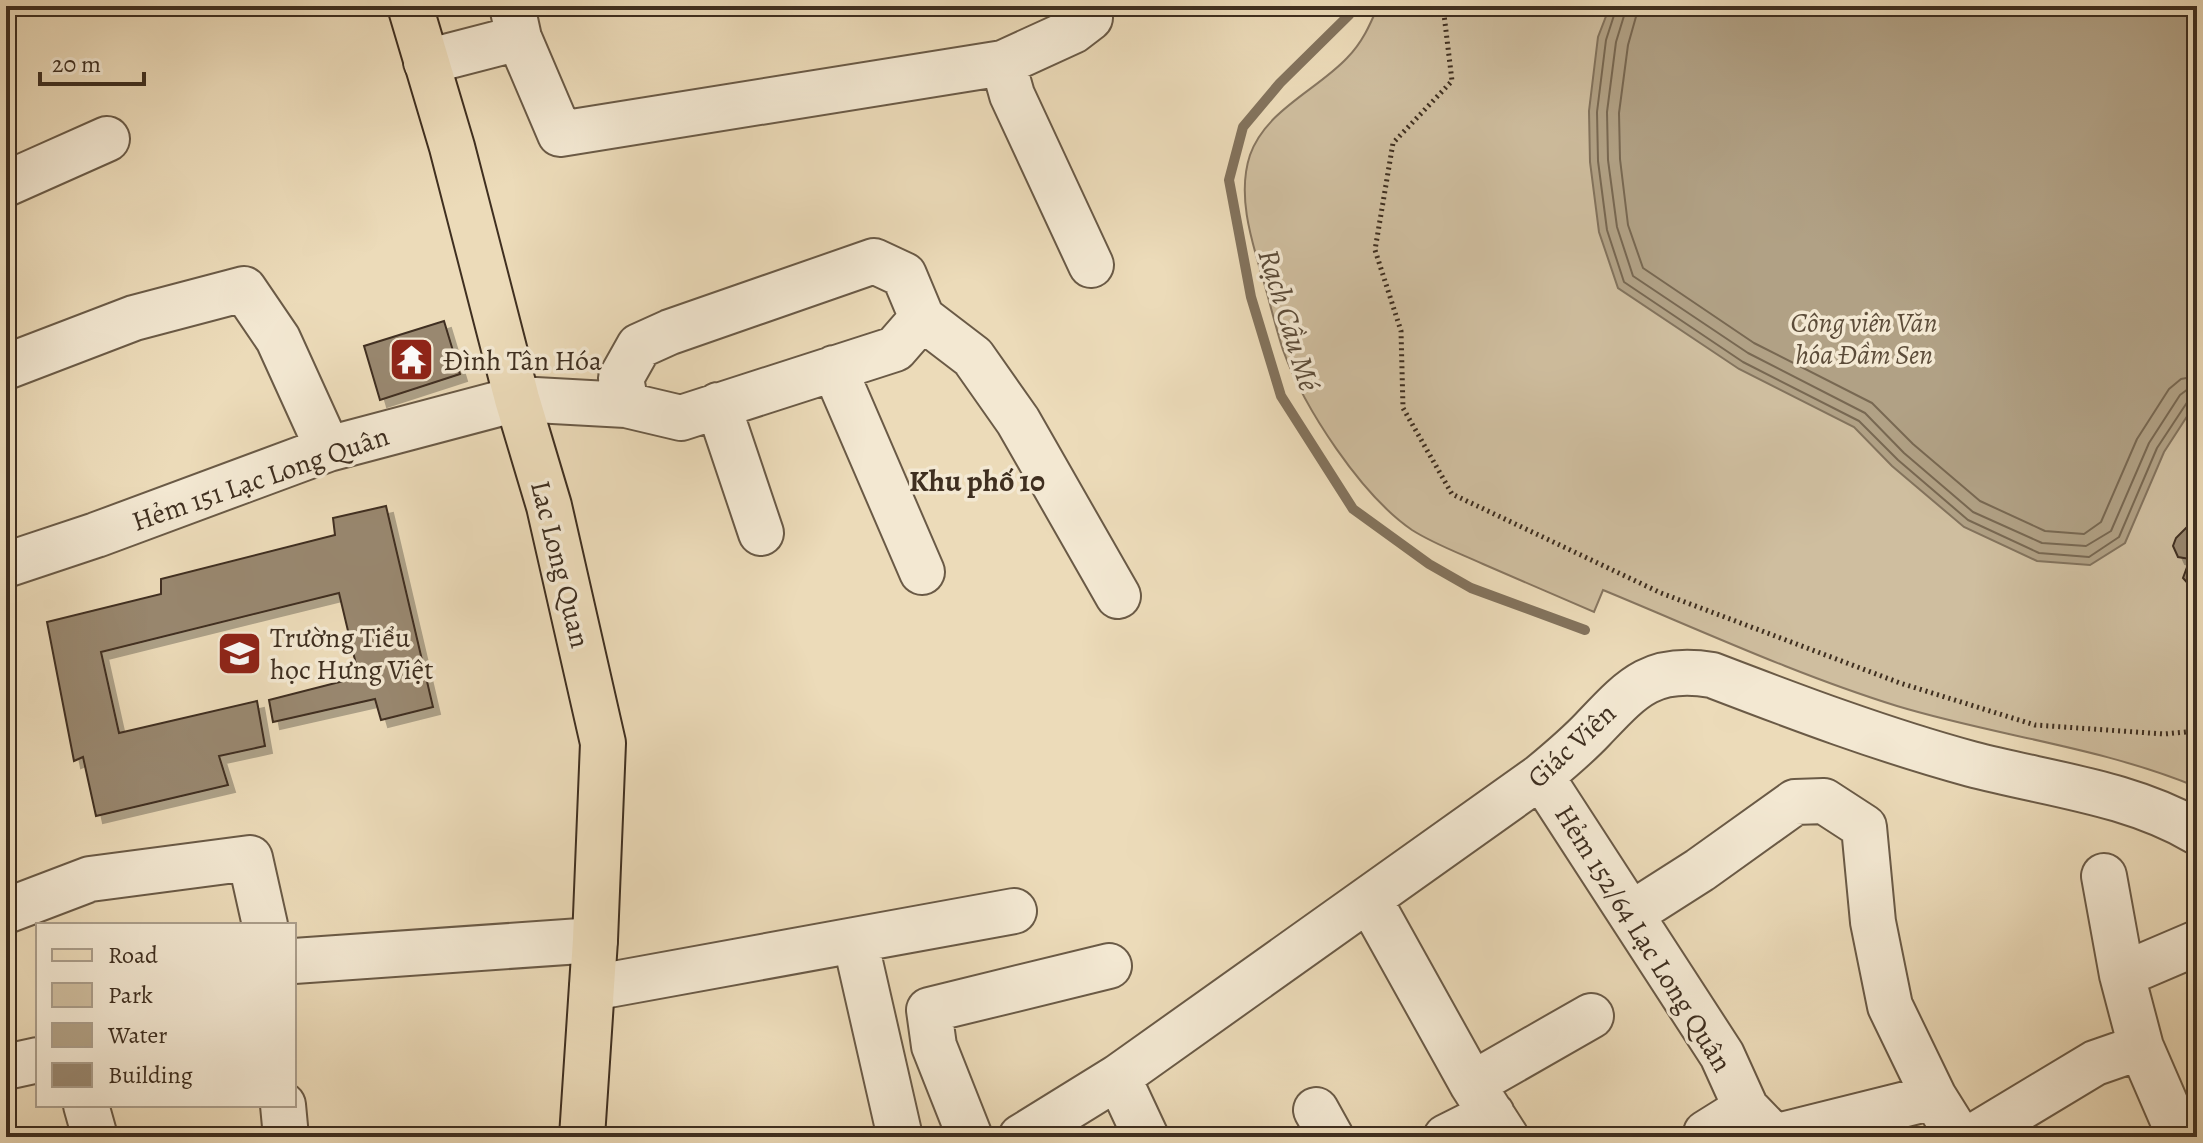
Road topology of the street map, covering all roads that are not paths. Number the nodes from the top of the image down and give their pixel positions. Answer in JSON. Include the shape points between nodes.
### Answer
{"nodes":[{"id":1,"x":410,"y":6,"type":"edge"},
{"id":2,"x":1088,"y":6,"type":"edge"},
{"id":3,"x":516,"y":22,"type":"edge"},
{"id":4,"x":426,"y":62,"type":"junction"},
{"id":5,"x":1003,"y":63,"type":"junction"},
{"id":6,"x":107,"y":139,"type":"dead end"},
{"id":7,"x":6,"y":184,"type":"edge"},
{"id":8,"x":1091,"y":265,"type":"dead end"},
{"id":9,"x":922,"y":318,"type":"junction"},
{"id":10,"x":6,"y":367,"type":"edge"},
{"id":11,"x":834,"y":368,"type":"junction"},
{"id":12,"x":517,"y":399,"type":"junction"},
{"id":13,"x":626,"y":405,"type":"junction"},
{"id":14,"x":718,"y":405,"type":"junction"},
{"id":15,"x":328,"y":449,"type":"junction"},
{"id":16,"x":761,"y":533,"type":"dead end"},
{"id":17,"x":6,"y":565,"type":"edge"},
{"id":18,"x":922,"y":572,"type":"dead end"},
{"id":19,"x":1118,"y":596,"type":"dead end"},
{"id":20,"x":1541,"y":776,"type":"junction"},
{"id":21,"x":2197,"y":832,"type":"edge"},
{"id":22,"x":2104,"y":876,"type":"dead end"},
{"id":23,"x":1369,"y":899,"type":"junction"},
{"id":24,"x":1014,"y":911,"type":"dead end"},
{"id":25,"x":25,"y":913,"type":"edge"},
{"id":26,"x":1631,"y":914,"type":"junction"},
{"id":27,"x":265,"y":923,"type":"edge"},
{"id":28,"x":595,"y":940,"type":"junction"},
{"id":29,"x":855,"y":940,"type":"junction"},
{"id":30,"x":2197,"y":943,"type":"edge"},
{"id":31,"x":296,"y":961,"type":"edge"},
{"id":32,"x":1109,"y":966,"type":"dead end"},
{"id":33,"x":2122,"y":975,"type":"junction"},
{"id":34,"x":592,"y":988,"type":"junction"},
{"id":35,"x":1591,"y":1016,"type":"dead end"},
{"id":36,"x":2141,"y":1047,"type":"junction"},
{"id":37,"x":36,"y":1060,"type":"edge"},
{"id":38,"x":6,"y":1067,"type":"edge"},
{"id":39,"x":1118,"y":1077,"type":"junction"},
{"id":40,"x":1934,"y":1097,"type":"junction"},
{"id":41,"x":87,"y":1107,"type":"edge"},
{"id":42,"x":283,"y":1107,"type":"edge"},
{"id":43,"x":1490,"y":1112,"type":"edge"},
{"id":44,"x":1760,"y":1122,"type":"edge"},
{"id":45,"x":95,"y":1137,"type":"edge"},
{"id":46,"x":286,"y":1137,"type":"edge"},
{"id":47,"x":582,"y":1137,"type":"edge"},
{"id":48,"x":900,"y":1137,"type":"edge"},
{"id":49,"x":970,"y":1137,"type":"edge"},
{"id":50,"x":1021,"y":1137,"type":"edge"},
{"id":51,"x":1146,"y":1137,"type":"edge"},
{"id":52,"x":1446,"y":1137,"type":"edge"},
{"id":53,"x":1708,"y":1137,"type":"edge"},
{"id":54,"x":1959,"y":1137,"type":"edge"},
{"id":55,"x":1972,"y":1137,"type":"edge"},
{"id":56,"x":2180,"y":1137,"type":"edge"}],
"edges":[{"from":1,"to":4,"type":"main road","name":"Lac Long Quan"},
{"from":2,"to":5,"type":"street","via":[[1090,18],[1073,31]]},
{"from":3,"to":4,"type":"street"},
{"from":3,"to":5,"type":"street","via":[[560,134]]},
{"from":4,"to":12,"type":"main road","name":"Lac Long Quan"},
{"from":5,"to":8,"type":"street","via":[[1012,95]]},
{"from":6,"to":7,"type":"street"},
{"from":9,"to":11,"type":"street","name":"Hẻm 151 Lạc Long Quân","via":[[895,349]]},
{"from":9,"to":13,"type":"street","via":[[904,275],[874,261],[639,346],[621,378]]},
{"from":9,"to":19,"type":"street","via":[[973,357],[1018,421]]},
{"from":10,"to":15,"type":"street","via":[[134,318],[244,289],[278,339]]},
{"from":11,"to":14,"type":"street","name":"Hẻm 151 Lạc Long Quân"},
{"from":11,"to":18,"type":"street"},
{"from":12,"to":13,"type":"street","name":"Hẻm 151 Lạc Long Quân"},
{"from":12,"to":15,"type":"street","name":"Hẻm 151 Lạc Long Quân"},
{"from":12,"to":28,"type":"main road","name":"Lac Long Quan","via":[[549,506],[603,743]]},
{"from":13,"to":14,"type":"street","name":"Hẻm 151 Lạc Long Quân","via":[[681,418]]},
{"from":14,"to":16,"type":"street"},
{"from":15,"to":17,"type":"street","name":"Hẻm 151 Lạc Long Quân"},
{"from":20,"to":21,"type":"street","name":"Giác Viên","via":[[1630,691],[1660,676],[1694,672],[1892,741],[2149,808]]},
{"from":20,"to":23,"type":"street","name":"Giác Viên"},
{"from":20,"to":26,"type":"street","name":"Hẻm 152/64 Lạc Long Quân"},
{"from":22,"to":33,"type":"street"},
{"from":23,"to":39,"type":"street","name":"Giác Viên"},
{"from":23,"to":43,"type":"street"},
{"from":24,"to":29,"type":"street"},
{"from":25,"to":27,"type":"street","via":[[90,879],[250,858]]},
{"from":26,"to":40,"type":"street","via":[[1795,802],[1824,801],[1864,827],[1873,922],[1890,1006]]},
{"from":26,"to":44,"type":"street","name":"Hẻm 152/64 Lạc Long Quân"},
{"from":28,"to":31,"type":"street"},
{"from":28,"to":34,"type":"main road","name":"Lac Long Quan"},
{"from":29,"to":34,"type":"street"},
{"from":29,"to":48,"type":"street"},
{"from":30,"to":33,"type":"street"},
{"from":32,"to":49,"type":"street","via":[[929,1010],[934,1046]]},
{"from":33,"to":36,"type":"street"},
{"from":34,"to":47,"type":"main road","name":"Lac Long Quan"},
{"from":35,"to":43,"type":"street"},
{"from":36,"to":55,"type":"street","via":[[2095,1063]]},
{"from":36,"to":56,"type":"street"},
{"from":37,"to":38,"type":"street"},
{"from":39,"to":50,"type":"street","name":"Giác Viên"},
{"from":39,"to":51,"type":"street"},
{"from":40,"to":44,"type":"street"},
{"from":40,"to":54,"type":"street"},
{"from":41,"to":45,"type":"street"},
{"from":42,"to":46,"type":"street"},
{"from":43,"to":52,"type":"street"},
{"from":44,"to":53,"type":"street","via":[[1706,1133]]}]}
